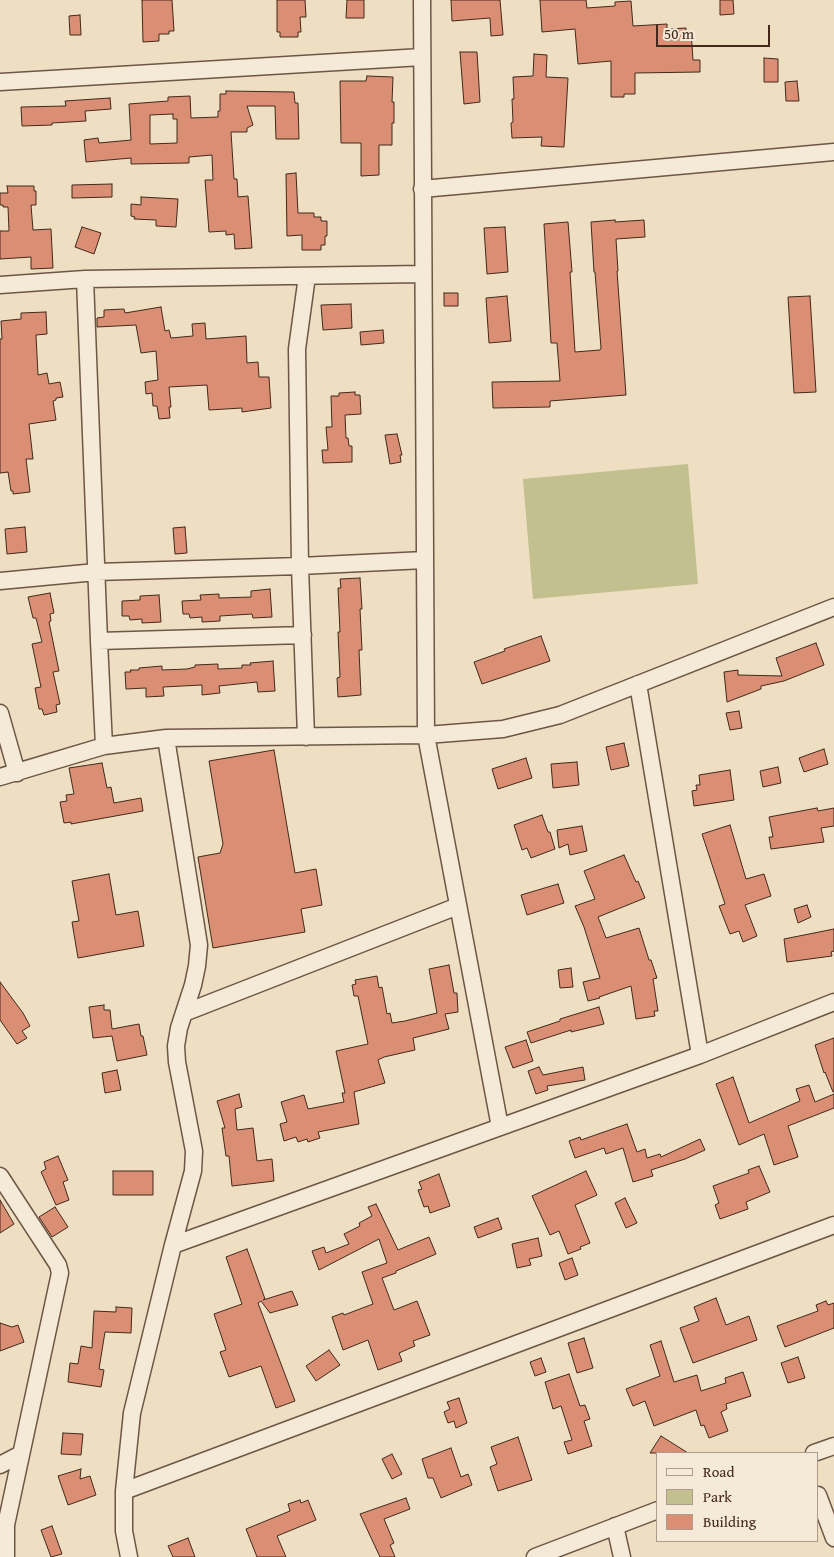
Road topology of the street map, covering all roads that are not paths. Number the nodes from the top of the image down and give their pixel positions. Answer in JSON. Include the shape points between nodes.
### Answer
{"nodes":[{"id":1,"x":422,"y":0,"type":"edge"},
{"id":2,"x":422,"y":57,"type":"junction"},
{"id":3,"x":0,"y":82,"type":"edge"},
{"id":4,"x":834,"y":152,"type":"edge"},
{"id":5,"x":422,"y":189,"type":"junction"},
{"id":6,"x":423,"y":274,"type":"junction"},
{"id":7,"x":307,"y":276,"type":"junction"},
{"id":8,"x":85,"y":279,"type":"junction"},
{"id":9,"x":0,"y":285,"type":"edge"},
{"id":10,"x":425,"y":560,"type":"junction"},
{"id":11,"x":300,"y":566,"type":"junction"},
{"id":12,"x":96,"y":572,"type":"junction"},
{"id":13,"x":0,"y":581,"type":"edge"},
{"id":14,"x":834,"y":607,"type":"edge"},
{"id":15,"x":303,"y":636,"type":"junction"},
{"id":16,"x":98,"y":641,"type":"junction"},
{"id":17,"x":638,"y":684,"type":"junction"},
{"id":18,"x":0,"y":713,"type":"edge"},
{"id":19,"x":426,"y":735,"type":"junction"},
{"id":20,"x":306,"y":737,"type":"junction"},
{"id":21,"x":166,"y":738,"type":"junction"},
{"id":22,"x":104,"y":746,"type":"junction"},
{"id":23,"x":17,"y":772,"type":"junction"},
{"id":24,"x":0,"y":777,"type":"edge"},
{"id":25,"x":458,"y":906,"type":"junction"},
{"id":26,"x":834,"y":1002,"type":"edge"},
{"id":27,"x":184,"y":1013,"type":"junction"},
{"id":28,"x":700,"y":1055,"type":"junction"},
{"id":29,"x":500,"y":1127,"type":"junction"},
{"id":30,"x":1,"y":1182,"type":"edge"},
{"id":31,"x":834,"y":1224,"type":"edge"},
{"id":32,"x":173,"y":1245,"type":"junction"},
{"id":33,"x":834,"y":1446,"type":"edge"},
{"id":34,"x":817,"y":1452,"type":"edge"},
{"id":35,"x":21,"y":1454,"type":"junction"},
{"id":36,"x":0,"y":1465,"type":"edge"},
{"id":37,"x":124,"y":1491,"type":"junction"},
{"id":38,"x":819,"y":1498,"type":"edge"},
{"id":39,"x":656,"y":1511,"type":"edge"},
{"id":40,"x":615,"y":1526,"type":"junction"},
{"id":41,"x":834,"y":1538,"type":"edge"},
{"id":42,"x":6,"y":1557,"type":"edge"},
{"id":43,"x":130,"y":1557,"type":"edge"},
{"id":44,"x":535,"y":1557,"type":"edge"},
{"id":45,"x":622,"y":1557,"type":"edge"}],
"edges":[{"from":1,"to":2,"type":"street"},
{"from":2,"to":3,"type":"street"},
{"from":2,"to":5,"type":"street"},
{"from":4,"to":5,"type":"street"},
{"from":5,"to":6,"type":"street"},
{"from":6,"to":7,"type":"street"},
{"from":6,"to":10,"type":"street"},
{"from":7,"to":8,"type":"street"},
{"from":7,"to":11,"type":"street","via":[[297,349]]},
{"from":8,"to":9,"type":"street"},
{"from":8,"to":12,"type":"street"},
{"from":10,"to":11,"type":"street"},
{"from":10,"to":19,"type":"street"},
{"from":11,"to":12,"type":"street"},
{"from":11,"to":15,"type":"street"},
{"from":12,"to":13,"type":"street"},
{"from":12,"to":16,"type":"street"},
{"from":14,"to":17,"type":"street"},
{"from":15,"to":16,"type":"street"},
{"from":15,"to":20,"type":"street"},
{"from":16,"to":22,"type":"street"},
{"from":17,"to":19,"type":"street","via":[[560,715],[503,729]]},
{"from":17,"to":28,"type":"street"},
{"from":18,"to":23,"type":"street"},
{"from":19,"to":20,"type":"street"},
{"from":19,"to":25,"type":"street"},
{"from":20,"to":21,"type":"street"},
{"from":21,"to":22,"type":"street"},
{"from":21,"to":27,"type":"street","via":[[198,945],[197,966]]},
{"from":22,"to":23,"type":"street"},
{"from":23,"to":24,"type":"street"},
{"from":25,"to":27,"type":"street"},
{"from":25,"to":29,"type":"street"},
{"from":26,"to":28,"type":"street"},
{"from":27,"to":32,"type":"street","via":[[176,1046],[177,1062],[194,1151],[193,1171]]},
{"from":28,"to":29,"type":"street"},
{"from":29,"to":32,"type":"street"},
{"from":30,"to":35,"type":"street","via":[[60,1273]]},
{"from":31,"to":37,"type":"street"},
{"from":32,"to":37,"type":"street","via":[[132,1413]]},
{"from":33,"to":34,"type":"street"},
{"from":35,"to":36,"type":"street"},
{"from":35,"to":42,"type":"street","via":[[6,1525]]},
{"from":37,"to":43,"type":"street","via":[[124,1530]]},
{"from":38,"to":41,"type":"street"},
{"from":39,"to":40,"type":"street"},
{"from":40,"to":44,"type":"street"},
{"from":40,"to":45,"type":"street"}]}
